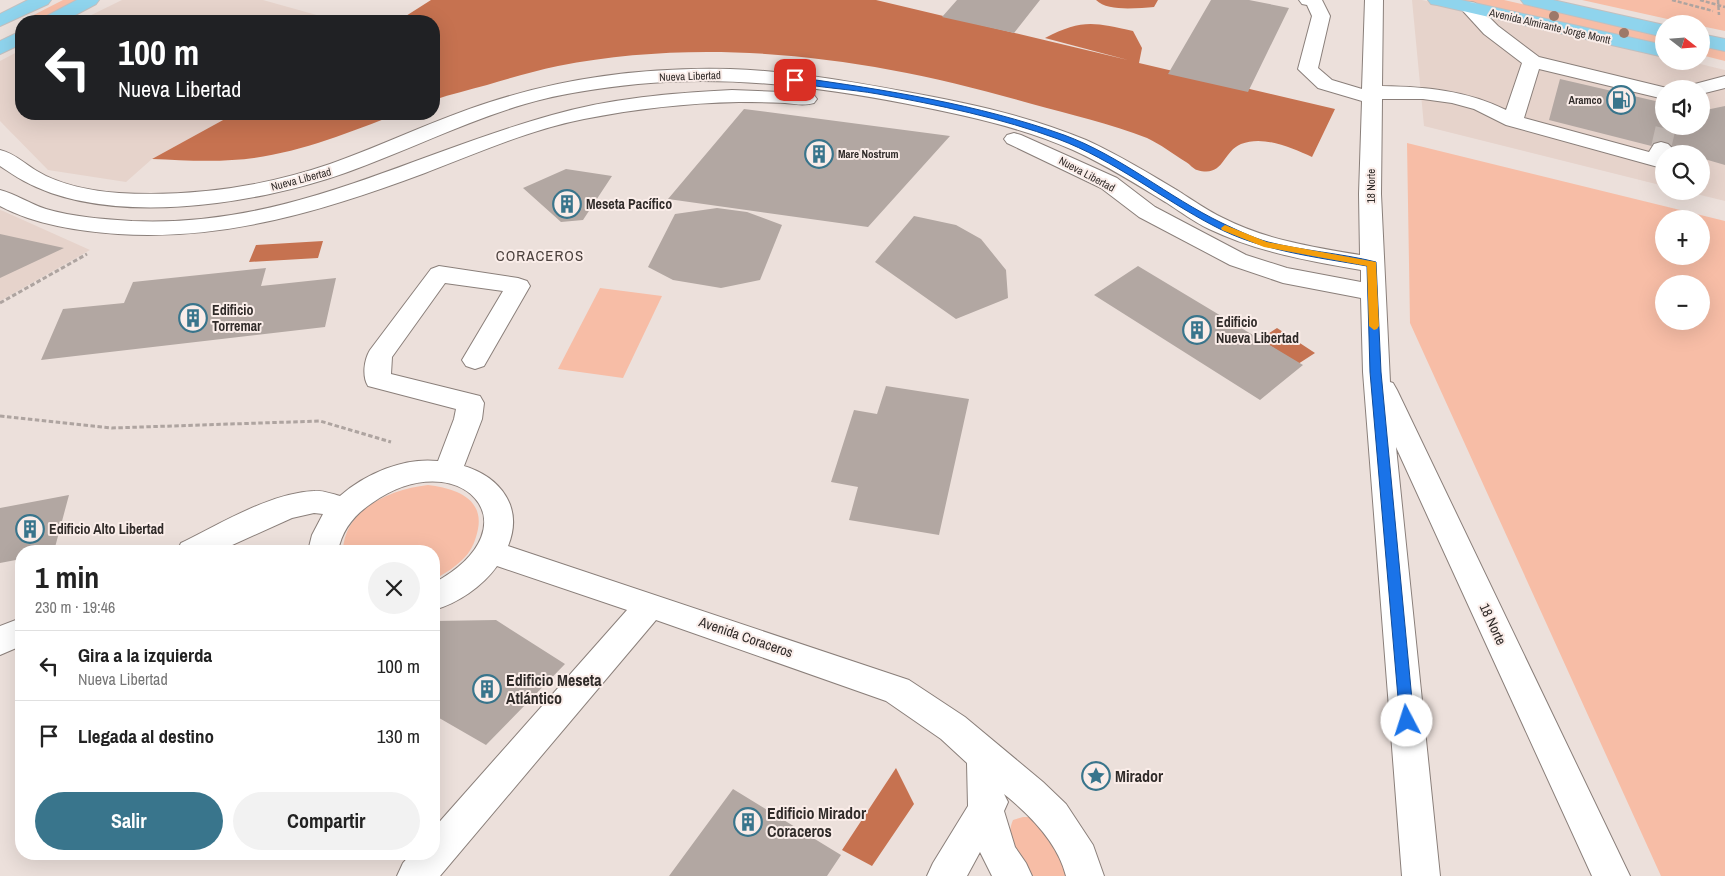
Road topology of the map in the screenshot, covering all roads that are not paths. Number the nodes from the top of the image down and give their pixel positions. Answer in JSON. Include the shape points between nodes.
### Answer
{"nodes":[{"id":1,"x":42,"y":0,"type":"edge"},
{"id":2,"x":90,"y":0,"type":"edge"},
{"id":3,"x":1308,"y":0,"type":"edge"},
{"id":4,"x":1374,"y":0,"type":"edge"},
{"id":5,"x":1437,"y":0,"type":"edge"},
{"id":6,"x":1530,"y":0,"type":"edge"},
{"id":7,"x":1469,"y":7,"type":"junction"},
{"id":8,"x":61,"y":15,"type":"edge"},
{"id":9,"x":0,"y":21,"type":"edge"},
{"id":10,"x":1655,"y":29,"type":"edge"},
{"id":11,"x":15,"y":40,"type":"edge"},
{"id":12,"x":1710,"y":42,"type":"edge"},
{"id":13,"x":1725,"y":45,"type":"edge"},
{"id":14,"x":0,"y":48,"type":"edge"},
{"id":15,"x":1655,"y":49,"type":"edge"},
{"id":16,"x":1532,"y":61,"type":"junction"},
{"id":17,"x":1725,"y":82,"type":"edge"},
{"id":18,"x":1710,"y":86,"type":"edge"},
{"id":19,"x":1655,"y":91,"type":"edge"},
{"id":20,"x":1373,"y":95,"type":"junction"},
{"id":21,"x":1513,"y":121,"type":"junction"},
{"id":22,"x":0,"y":156,"type":"edge"},
{"id":23,"x":1655,"y":160,"type":"edge"},
{"id":24,"x":0,"y":197,"type":"edge"},
{"id":25,"x":1372,"y":278,"type":"junction"},
{"id":26,"x":475,"y":360,"type":"dead end"},
{"id":27,"x":1376,"y":372,"type":"junction"},
{"id":28,"x":447,"y":472,"type":"junction"},
{"id":29,"x":344,"y":508,"type":"junction"},
{"id":30,"x":205,"y":545,"type":"edge"},
{"id":31,"x":324,"y":545,"type":"edge"},
{"id":32,"x":490,"y":552,"type":"junction"},
{"id":33,"x":440,"y":594,"type":"edge"},
{"id":34,"x":650,"y":604,"type":"junction"},
{"id":35,"x":15,"y":634,"type":"edge"},
{"id":36,"x":0,"y":641,"type":"edge"},
{"id":37,"x":995,"y":765,"type":"junction"},
{"id":38,"x":986,"y":810,"type":"junction"},
{"id":39,"x":440,"y":848,"type":"edge"},
{"id":40,"x":430,"y":860,"type":"edge"},
{"id":41,"x":416,"y":876,"type":"edge"},
{"id":42,"x":946,"y":876,"type":"edge"},
{"id":43,"x":1013,"y":876,"type":"edge"},
{"id":44,"x":1085,"y":876,"type":"edge"},
{"id":45,"x":1421,"y":876,"type":"edge"},
{"id":46,"x":1611,"y":876,"type":"edge"}],
"edges":[{"from":1,"to":9,"type":"main road"},
{"from":2,"to":8,"type":"main road"},
{"from":3,"to":20,"type":"street","via":[[1314,2],[1321,16],[1308,69],[1325,84]]},
{"from":4,"to":20,"type":"street","name":"18 Norte"},
{"from":5,"to":7,"type":"main road","name":"Avenida Almirante Jorge Montt"},
{"from":6,"to":10,"type":"main road","name":"Avenida Almirante Jorge Montt"},
{"from":7,"to":15,"type":"main road","name":"Avenida Almirante Jorge Montt"},
{"from":7,"to":16,"type":"street","via":[[1491,30]]},
{"from":11,"to":14,"type":"main road"},
{"from":12,"to":13,"type":"main road"},
{"from":16,"to":19,"type":"street"},
{"from":16,"to":21,"type":"street"},
{"from":17,"to":18,"type":"street"},
{"from":20,"to":21,"type":"street","via":[[1423,93],[1454,97],[1481,104]]},
{"from":20,"to":25,"type":"street","name":"18 Norte"},
{"from":21,"to":23,"type":"street"},
{"from":22,"to":25,"type":"street","name":"Nueva Libertad","via":[[28,176],[80,194],[148,200],[226,195],[304,179],[496,106],[545,93],[606,82],[672,76],[775,78],[870,90],[1012,121],[1094,152],[1218,225],[1264,244]]},
{"from":24,"to":25,"type":"street","name":"Nueva Libertad","via":[[31,212],[58,220],[114,227],[159,228],[232,222],[339,196],[560,118],[609,108],[733,96],[796,97],[902,113],[1014,139],[1108,183],[1147,212],[1238,260],[1283,274]]},
{"from":25,"to":27,"type":"street","name":"18 Norte"},
{"from":26,"to":28,"type":"street","via":[[518,286],[439,274],[379,356],[377,380],[471,403]]},
{"from":27,"to":45,"type":"street","name":"18 Norte"},
{"from":27,"to":46,"type":"street","name":"18 Norte"},
{"from":28,"to":29,"type":"street","via":[[420,471],[392,478],[366,490]]},
{"from":28,"to":32,"type":"street","via":[[470,478],[488,491],[498,509],[498,530]]},
{"from":29,"to":30,"type":"street","via":[[316,502],[297,504]]},
{"from":29,"to":31,"type":"street","via":[[331,526]]},
{"from":32,"to":33,"type":"street","via":[[476,570]]},
{"from":32,"to":34,"type":"street","name":"Avenida Coraceros"},
{"from":34,"to":37,"type":"street","name":"Avenida Coraceros","via":[[897,690],[953,728]]},
{"from":34,"to":39,"type":"street"},
{"from":35,"to":36,"type":"street"},
{"from":37,"to":38,"type":"street"},
{"from":37,"to":44,"type":"street","name":"Avenida Coraceros","via":[[1053,816],[1080,858]]},
{"from":38,"to":42,"type":"street"},
{"from":38,"to":43,"type":"street","via":[[1000,856]]},
{"from":40,"to":41,"type":"street"}]}
